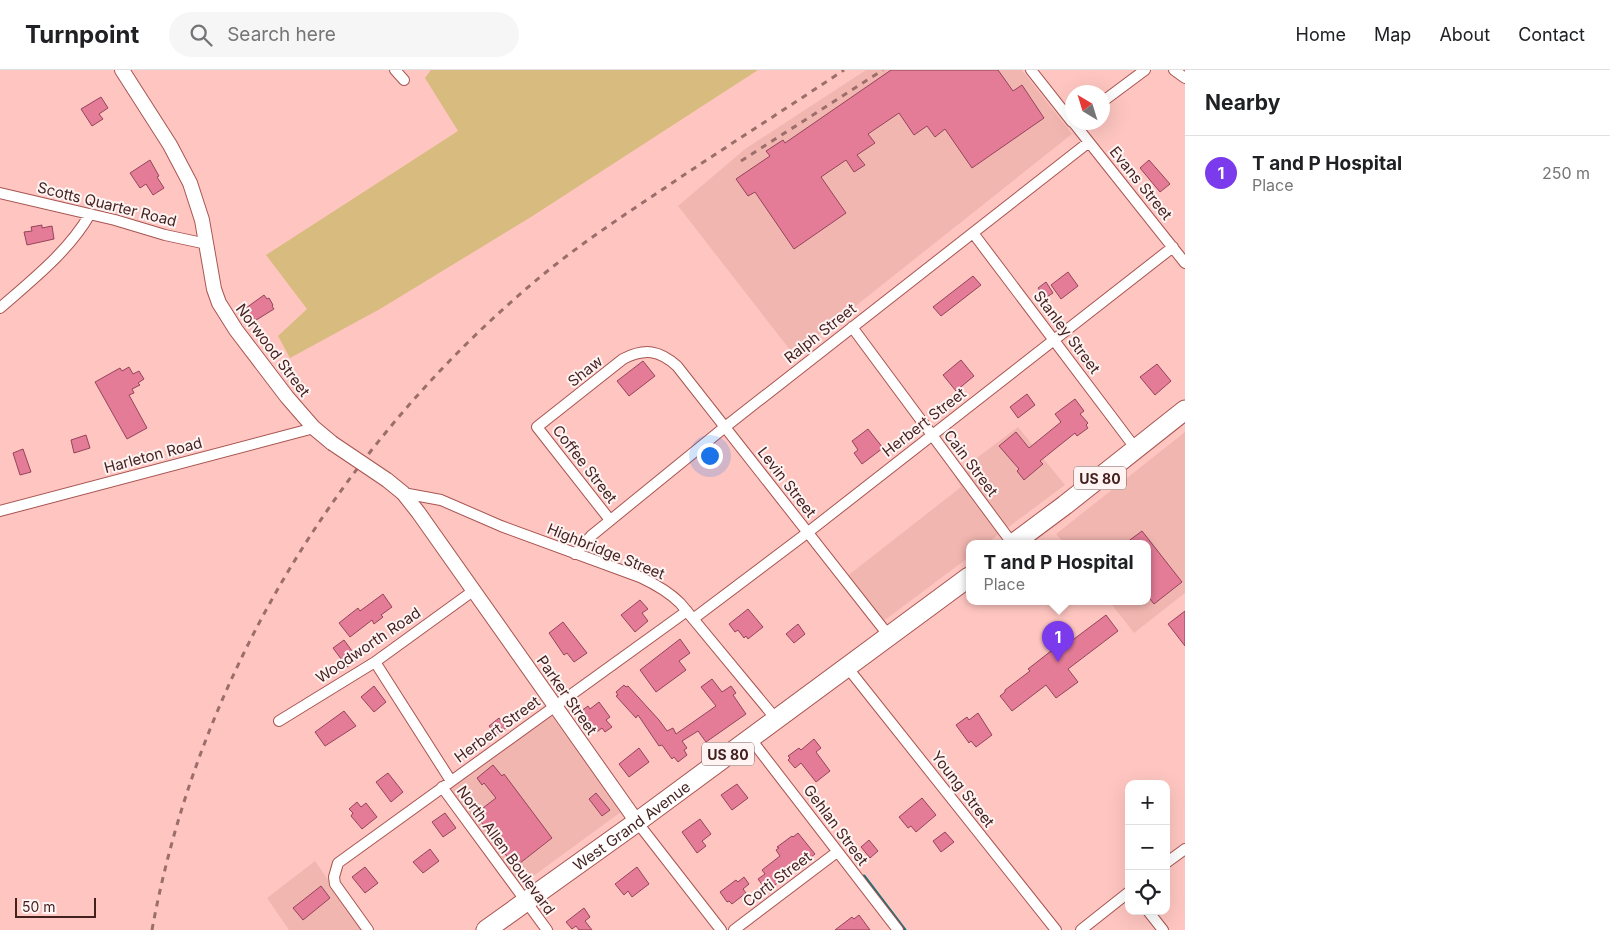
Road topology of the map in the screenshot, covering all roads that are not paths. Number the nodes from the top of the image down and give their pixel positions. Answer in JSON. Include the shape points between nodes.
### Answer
{"nodes":[{"id":1,"x":122,"y":70,"type":"edge"},
{"id":2,"x":395,"y":70,"type":"edge"},
{"id":3,"x":1031,"y":70,"type":"edge"},
{"id":4,"x":1145,"y":70,"type":"edge"},
{"id":5,"x":1174,"y":70,"type":"edge"},
{"id":6,"x":1185,"y":78,"type":"edge"},
{"id":7,"x":404,"y":80,"type":"dead end"},
{"id":8,"x":1110,"y":96,"type":"edge"},
{"id":9,"x":1065,"y":112,"type":"edge"},
{"id":10,"x":1080,"y":130,"type":"edge"},
{"id":11,"x":1089,"y":142,"type":"junction"},
{"id":12,"x":0,"y":193,"type":"edge"},
{"id":13,"x":90,"y":214,"type":"junction"},
{"id":14,"x":973,"y":233,"type":"junction"},
{"id":15,"x":207,"y":244,"type":"junction"},
{"id":16,"x":1172,"y":247,"type":"junction"},
{"id":17,"x":1185,"y":263,"type":"edge"},
{"id":18,"x":0,"y":308,"type":"edge"},
{"id":19,"x":852,"y":327,"type":"junction"},
{"id":20,"x":1054,"y":340,"type":"junction"},
{"id":21,"x":657,"y":353,"type":"joint"},
{"id":22,"x":1185,"y":410,"type":"edge"},
{"id":23,"x":537,"y":427,"type":"joint"},
{"id":24,"x":725,"y":427,"type":"junction"},
{"id":25,"x":314,"y":428,"type":"junction"},
{"id":26,"x":932,"y":435,"type":"junction"},
{"id":27,"x":1136,"y":450,"type":"junction"},
{"id":28,"x":387,"y":480,"type":"joint"},
{"id":29,"x":403,"y":493,"type":"junction"},
{"id":30,"x":0,"y":511,"type":"edge"},
{"id":31,"x":610,"y":520,"type":"junction"},
{"id":32,"x":807,"y":533,"type":"junction"},
{"id":33,"x":1011,"y":540,"type":"edge"},
{"id":34,"x":1017,"y":540,"type":"edge"},
{"id":35,"x":575,"y":554,"type":"junction"},
{"id":36,"x":966,"y":579,"type":"edge"},
{"id":37,"x":473,"y":591,"type":"junction"},
{"id":38,"x":690,"y":615,"type":"junction"},
{"id":39,"x":889,"y":636,"type":"junction"},
{"id":40,"x":375,"y":662,"type":"junction"},
{"id":41,"x":847,"y":667,"type":"junction"},
{"id":42,"x":555,"y":706,"type":"junction"},
{"id":43,"x":776,"y":719,"type":"junction"},
{"id":44,"x":279,"y":721,"type":"dead end"},
{"id":45,"x":750,"y":738,"type":"junction"},
{"id":46,"x":446,"y":784,"type":"junction"},
{"id":47,"x":637,"y":822,"type":"junction"},
{"id":48,"x":1185,"y":849,"type":"edge"},
{"id":49,"x":837,"y":852,"type":"junction"},
{"id":50,"x":1170,"y":860,"type":"edge"},
{"id":51,"x":1125,"y":895,"type":"edge"},
{"id":52,"x":525,"y":901,"type":"junction"},
{"id":53,"x":1151,"y":915,"type":"edge"},
{"id":54,"x":368,"y":930,"type":"edge"},
{"id":55,"x":486,"y":930,"type":"edge"},
{"id":56,"x":547,"y":930,"type":"edge"},
{"id":57,"x":721,"y":930,"type":"edge"},
{"id":58,"x":734,"y":930,"type":"edge"},
{"id":59,"x":898,"y":930,"type":"edge"},
{"id":60,"x":1056,"y":930,"type":"edge"},
{"id":61,"x":1081,"y":930,"type":"edge"},
{"id":62,"x":1163,"y":930,"type":"edge"}],
"edges":[{"from":1,"to":15,"type":"street","name":"Norwood Street","via":[[190,183]]},
{"from":2,"to":7,"type":"street"},
{"from":3,"to":9,"type":"street","name":"Evans Street"},
{"from":4,"to":8,"type":"street"},
{"from":5,"to":6,"type":"street"},
{"from":10,"to":11,"type":"street","name":"Evans Street"},
{"from":11,"to":14,"type":"street","name":"Ralph Street"},
{"from":11,"to":16,"type":"street","name":"Evans Street"},
{"from":12,"to":13,"type":"street","name":"Scotts Quarter Road"},
{"from":13,"to":15,"type":"street","name":"Scotts Quarter Road"},
{"from":13,"to":18,"type":"street","via":[[80,232]]},
{"from":14,"to":19,"type":"street","name":"Ralph Street"},
{"from":14,"to":20,"type":"street","name":"Stanley Street"},
{"from":15,"to":25,"type":"street","name":"Norwood Street","via":[[214,289],[227,317],[286,397]]},
{"from":16,"to":17,"type":"street","name":"Evans Street"},
{"from":16,"to":20,"type":"street","name":"Herbert Street"},
{"from":19,"to":24,"type":"street","name":"Ralph Street"},
{"from":19,"to":26,"type":"street","name":"Cain Street"},
{"from":20,"to":26,"type":"street","name":"Herbert Street"},
{"from":20,"to":27,"type":"street","name":"Stanley Street"},
{"from":21,"to":23,"type":"street","name":"Shaw","via":[[646,351],[623,360]]},
{"from":21,"to":24,"type":"street","name":"Levin Street","via":[[677,366]]},
{"from":22,"to":27,"type":"highway","number":"US 80"},
{"from":23,"to":31,"type":"street","name":"Coffee Street"},
{"from":24,"to":31,"type":"street","name":"Ralph Street"},
{"from":24,"to":32,"type":"street","name":"Levin Street"},
{"from":25,"to":28,"type":"street","name":"Norwood Street","bridge":true},
{"from":25,"to":30,"type":"street","name":"Harleton Road"},
{"from":26,"to":32,"type":"street","name":"Herbert Street"},
{"from":26,"to":33,"type":"street","name":"Cain Street"},
{"from":27,"to":34,"type":"highway","number":"US 80"},
{"from":28,"to":29,"type":"street","name":"Parker Street"},
{"from":29,"to":35,"type":"street","name":"Highbridge Street","via":[[441,500]]},
{"from":29,"to":37,"type":"street","name":"Parker Street"},
{"from":31,"to":35,"type":"street","name":"Ralph Street"},
{"from":32,"to":38,"type":"street","name":"Herbert Street"},
{"from":32,"to":39,"type":"street","name":"Levin Street"},
{"from":35,"to":38,"type":"street","name":"Highbridge Street","via":[[651,582],[672,595]]},
{"from":36,"to":39,"type":"highway","name":"West Grand Avenue","number":"US 80"},
{"from":37,"to":40,"type":"street","name":"Woodworth Road"},
{"from":37,"to":42,"type":"street","name":"Parker Street"},
{"from":38,"to":42,"type":"street","name":"Herbert Street"},
{"from":38,"to":43,"type":"street","name":"Highbridge Street"},
{"from":39,"to":41,"type":"highway","name":"West Grand Avenue","number":"US 80"},
{"from":40,"to":44,"type":"street","name":"Woodworth Road"},
{"from":40,"to":46,"type":"street","name":"North Allen Boulevard"},
{"from":41,"to":43,"type":"highway","name":"West Grand Avenue","number":"US 80"},
{"from":41,"to":60,"type":"street","name":"Young Street"},
{"from":42,"to":46,"type":"street","name":"Herbert Street"},
{"from":42,"to":47,"type":"street","name":"Parker Street"},
{"from":43,"to":45,"type":"highway","name":"West Grand Avenue","number":"US 80"},
{"from":45,"to":47,"type":"highway","name":"West Grand Avenue","number":"US 80"},
{"from":45,"to":49,"type":"street","name":"Gehlan Street"},
{"from":46,"to":52,"type":"street","name":"North Allen Boulevard"},
{"from":46,"to":54,"type":"street","name":"Herbert Street","via":[[338,863],[334,877],[338,890]]},
{"from":47,"to":52,"type":"highway","name":"West Grand Avenue","number":"US 80"},
{"from":47,"to":57,"type":"street","name":"Parker Street"},
{"from":48,"to":50,"type":"street"},
{"from":49,"to":58,"type":"street","name":"Corti Street"},
{"from":49,"to":59,"type":"street","name":"Gehlan Street"},
{"from":51,"to":61,"type":"street"},
{"from":52,"to":55,"type":"highway","name":"West Grand Avenue","number":"US 80"},
{"from":52,"to":56,"type":"street","name":"North Allen Boulevard"},
{"from":53,"to":62,"type":"street"}]}
